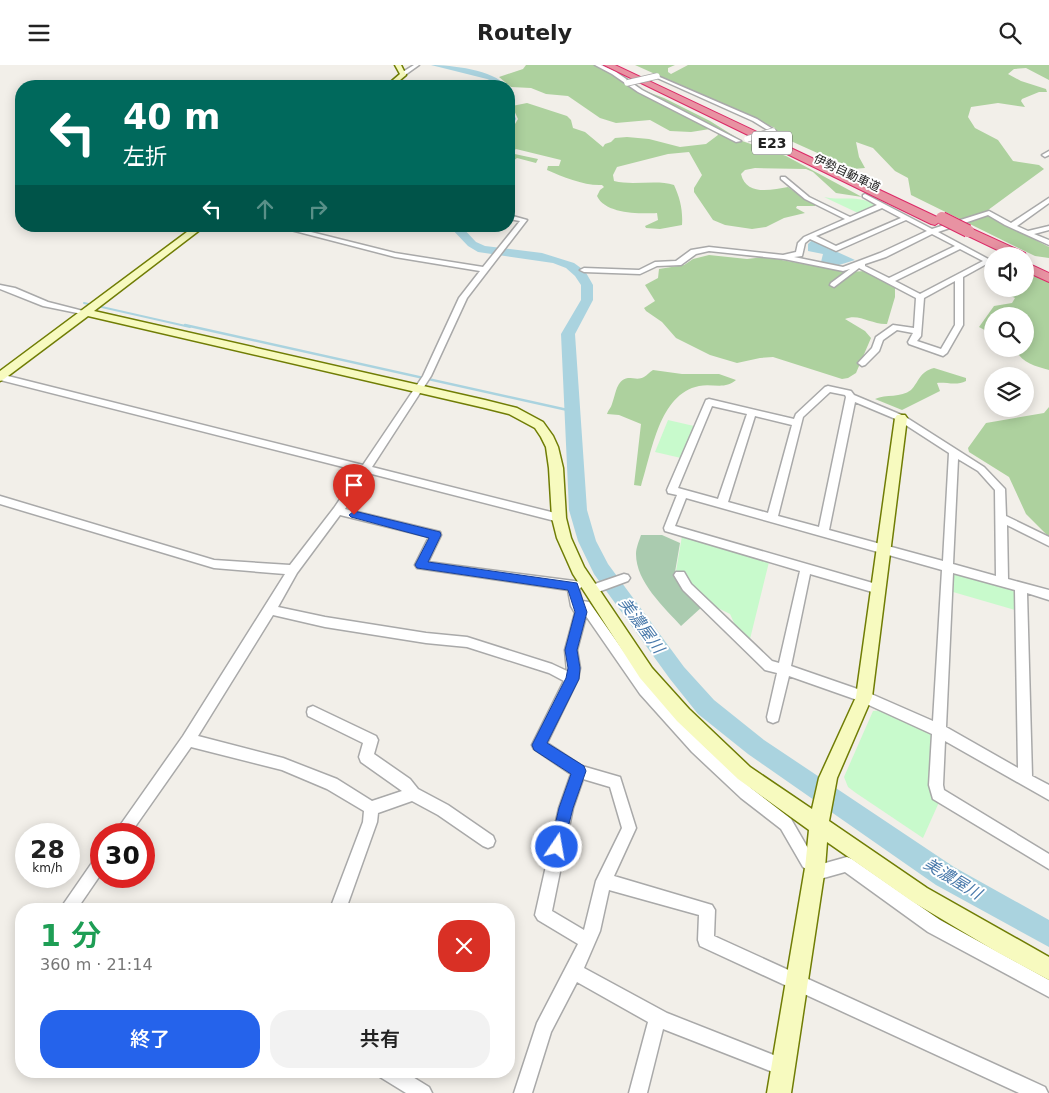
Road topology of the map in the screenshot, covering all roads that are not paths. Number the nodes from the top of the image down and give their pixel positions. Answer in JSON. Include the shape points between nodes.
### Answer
{"nodes":[{"id":1,"x":398,"y":65,"type":"edge"},
{"id":2,"x":417,"y":65,"type":"edge"},
{"id":3,"x":597,"y":65,"type":"edge"},
{"id":4,"x":608,"y":65,"type":"edge"},
{"id":5,"x":618,"y":65,"type":"edge"},
{"id":6,"x":403,"y":74,"type":"junction"},
{"id":7,"x":396,"y":80,"type":"edge"},
{"id":8,"x":627,"y":83,"type":"junction"},
{"id":9,"x":747,"y":139,"type":"dead end"},
{"id":10,"x":738,"y":141,"type":"dead end"},
{"id":11,"x":783,"y":178,"type":"dead end"},
{"id":12,"x":865,"y":196,"type":"dead end"},
{"id":13,"x":1049,"y":200,"type":"edge"},
{"id":14,"x":881,"y":206,"type":"junction"},
{"id":15,"x":515,"y":218,"type":"edge"},
{"id":16,"x":906,"y":218,"type":"junction"},
{"id":17,"x":850,"y":219,"type":"junction"},
{"id":18,"x":937,"y":223,"type":"junction"},
{"id":19,"x":1012,"y":226,"type":"junction"},
{"id":20,"x":1049,"y":228,"type":"edge"},
{"id":21,"x":193,"y":232,"type":"edge"},
{"id":22,"x":302,"y":232,"type":"edge"},
{"id":23,"x":515,"y":232,"type":"edge"},
{"id":24,"x":515,"y":232,"type":"edge"},
{"id":25,"x":964,"y":232,"type":"junction"},
{"id":26,"x":1028,"y":233,"type":"junction"},
{"id":27,"x":810,"y":236,"type":"junction"},
{"id":28,"x":1049,"y":243,"type":"edge"},
{"id":29,"x":961,"y":246,"type":"junction"},
{"id":30,"x":991,"y":247,"type":"edge"},
{"id":31,"x":999,"y":247,"type":"edge"},
{"id":32,"x":784,"y":257,"type":"junction"},
{"id":33,"x":862,"y":263,"type":"junction"},
{"id":34,"x":1034,"y":264,"type":"edge"},
{"id":35,"x":485,"y":270,"type":"junction"},
{"id":36,"x":584,"y":270,"type":"dead end"},
{"id":37,"x":1034,"y":270,"type":"edge"},
{"id":38,"x":1049,"y":271,"type":"edge"},
{"id":39,"x":959,"y":276,"type":"junction"},
{"id":40,"x":1049,"y":278,"type":"edge"},
{"id":41,"x":889,"y":281,"type":"junction"},
{"id":42,"x":834,"y":285,"type":"dead end"},
{"id":43,"x":0,"y":287,"type":"edge"},
{"id":44,"x":920,"y":297,"type":"junction"},
{"id":45,"x":86,"y":313,"type":"junction"},
{"id":46,"x":918,"y":331,"type":"junction"},
{"id":47,"x":862,"y":363,"type":"dead end"},
{"id":48,"x":0,"y":377,"type":"edge"},
{"id":49,"x":418,"y":389,"type":"junction"},
{"id":50,"x":851,"y":397,"type":"junction"},
{"id":51,"x":752,"y":412,"type":"junction"},
{"id":52,"x":902,"y":418,"type":"junction"},
{"id":53,"x":797,"y":423,"type":"junction"},
{"id":54,"x":954,"y":451,"type":"junction"},
{"id":55,"x":367,"y":469,"type":"junction"},
{"id":56,"x":683,"y":493,"type":"junction"},
{"id":57,"x":0,"y":500,"type":"edge"},
{"id":58,"x":722,"y":504,"type":"junction"},
{"id":59,"x":338,"y":511,"type":"junction"},
{"id":60,"x":772,"y":517,"type":"junction"},
{"id":61,"x":559,"y":518,"type":"junction"},
{"id":62,"x":1002,"y":518,"type":"junction"},
{"id":63,"x":823,"y":532,"type":"junction"},
{"id":64,"x":1049,"y":543,"type":"edge"},
{"id":65,"x":884,"y":549,"type":"junction"},
{"id":66,"x":949,"y":567,"type":"junction"},
{"id":67,"x":806,"y":568,"type":"junction"},
{"id":68,"x":293,"y":570,"type":"junction"},
{"id":69,"x":680,"y":575,"type":"dead end"},
{"id":70,"x":624,"y":578,"type":"dead end"},
{"id":71,"x":1002,"y":581,"type":"junction"},
{"id":72,"x":586,"y":587,"type":"junction"},
{"id":73,"x":1021,"y":587,"type":"junction"},
{"id":74,"x":879,"y":589,"type":"junction"},
{"id":75,"x":1049,"y":595,"type":"edge"},
{"id":76,"x":577,"y":606,"type":"junction"},
{"id":77,"x":270,"y":609,"type":"junction"},
{"id":78,"x":784,"y":669,"type":"junction"},
{"id":79,"x":572,"y":679,"type":"junction"},
{"id":80,"x":864,"y":697,"type":"junction"},
{"id":81,"x":313,"y":713,"type":"dead end"},
{"id":82,"x":773,"y":717,"type":"dead end"},
{"id":83,"x":940,"y":731,"type":"junction"},
{"id":84,"x":188,"y":740,"type":"junction"},
{"id":85,"x":579,"y":771,"type":"junction"},
{"id":86,"x":1025,"y":779,"type":"junction"},
{"id":87,"x":412,"y":793,"type":"junction"},
{"id":88,"x":1049,"y":793,"type":"edge"},
{"id":89,"x":371,"y":807,"type":"junction"},
{"id":90,"x":820,"y":817,"type":"junction"},
{"id":91,"x":129,"y":823,"type":"edge"},
{"id":92,"x":488,"y":841,"type":"dead end"},
{"id":93,"x":1049,"y":862,"type":"edge"},
{"id":94,"x":815,"y":868,"type":"junction"},
{"id":95,"x":90,"y":878,"type":"edge"},
{"id":96,"x":604,"y":881,"type":"junction"},
{"id":97,"x":72,"y":903,"type":"edge"},
{"id":98,"x":340,"y":903,"type":"edge"},
{"id":99,"x":587,"y":941,"type":"junction"},
{"id":100,"x":1049,"y":969,"type":"edge"},
{"id":101,"x":574,"y":971,"type":"junction"},
{"id":102,"x":796,"y":982,"type":"junction"},
{"id":103,"x":1049,"y":989,"type":"edge"},
{"id":104,"x":658,"y":1017,"type":"junction"},
{"id":105,"x":783,"y":1067,"type":"junction"},
{"id":106,"x":398,"y":1078,"type":"edge"},
{"id":107,"x":423,"y":1093,"type":"edge"},
{"id":108,"x":523,"y":1093,"type":"edge"},
{"id":109,"x":638,"y":1093,"type":"edge"},
{"id":110,"x":779,"y":1093,"type":"edge"},
{"id":111,"x":1039,"y":1093,"type":"edge"}],
"edges":[{"from":1,"to":6,"type":"street"},
{"from":2,"to":6,"type":"street"},
{"from":3,"to":8,"type":"street"},
{"from":4,"to":18,"type":"highway","name":"伊勢自動車道","number":"E23"},
{"from":5,"to":18,"type":"highway","name":"伊勢自動車道","number":"E23"},
{"from":6,"to":7,"type":"street"},
{"from":8,"to":9,"type":"street","bridge":true,"via":[[657,76],[773,131]]},
{"from":8,"to":10,"type":"street"},
{"from":11,"to":17,"type":"street","via":[[804,196]]},
{"from":12,"to":14,"type":"street"},
{"from":13,"to":19,"type":"street"},
{"from":14,"to":16,"type":"street"},
{"from":14,"to":17,"type":"street"},
{"from":15,"to":23,"type":"street","via":[[524,220]]},
{"from":16,"to":18,"type":"street"},
{"from":16,"to":27,"type":"street","via":[[836,249]]},
{"from":17,"to":27,"type":"street"},
{"from":18,"to":19,"type":"street","via":[[989,213]]},
{"from":18,"to":25,"type":"highway","name":"伊勢自動車道"},
{"from":18,"to":29,"type":"street"},
{"from":18,"to":33,"type":"street","via":[[883,255]]},
{"from":19,"to":26,"type":"street"},
{"from":20,"to":26,"type":"street"},
{"from":21,"to":45,"type":"street"},
{"from":22,"to":35,"type":"street","via":[[395,255]]},
{"from":24,"to":35,"type":"street"},
{"from":25,"to":30,"type":"highway","name":"伊勢自動車道"},
{"from":25,"to":31,"type":"highway","name":"伊勢自動車道"},
{"from":26,"to":28,"type":"street"},
{"from":27,"to":32,"type":"street","via":[[803,241],[799,254]]},
{"from":29,"to":39,"type":"street","via":[[988,261]]},
{"from":29,"to":41,"type":"street"},
{"from":32,"to":33,"type":"street","via":[[843,269]]},
{"from":32,"to":36,"type":"street","via":[[706,249],[694,252],[678,263],[655,264],[640,272]]},
{"from":33,"to":41,"type":"street","via":[[862,267]]},
{"from":33,"to":42,"type":"street"},
{"from":34,"to":38,"type":"highway"},
{"from":35,"to":49,"type":"street","via":[[464,298],[435,362]]},
{"from":37,"to":40,"type":"highway"},
{"from":39,"to":44,"type":"street"},
{"from":39,"to":46,"type":"street","via":[[959,325],[943,353],[912,342]]},
{"from":41,"to":44,"type":"street"},
{"from":43,"to":45,"type":"street","via":[[46,304]]},
{"from":44,"to":46,"type":"street"},
{"from":45,"to":48,"type":"street"},
{"from":45,"to":49,"type":"street"},
{"from":46,"to":47,"type":"street","via":[[896,327],[878,339],[876,349]]},
{"from":48,"to":55,"type":"street"},
{"from":49,"to":55,"type":"street"},
{"from":49,"to":61,"type":"street","via":[[513,411],[539,425],[552,447]]},
{"from":50,"to":52,"type":"street"},
{"from":50,"to":53,"type":"street","via":[[848,393],[828,389],[800,413]]},
{"from":50,"to":63,"type":"street"},
{"from":51,"to":53,"type":"street"},
{"from":51,"to":56,"type":"street","via":[[709,402],[672,490]]},
{"from":51,"to":58,"type":"street"},
{"from":52,"to":54,"type":"street"},
{"from":52,"to":65,"type":"street"},
{"from":53,"to":60,"type":"street"},
{"from":54,"to":62,"type":"street","via":[[996,483],[1000,489]]},
{"from":54,"to":66,"type":"street"},
{"from":55,"to":59,"type":"street"},
{"from":55,"to":61,"type":"street"},
{"from":56,"to":58,"type":"street"},
{"from":56,"to":67,"type":"street","via":[[669,528]]},
{"from":57,"to":68,"type":"street","via":[[214,564]]},
{"from":58,"to":60,"type":"street"},
{"from":59,"to":68,"type":"street"},
{"from":59,"to":72,"type":"street","via":[[436,535],[421,565]]},
{"from":60,"to":63,"type":"street"},
{"from":61,"to":72,"type":"street","via":[[570,553]]},
{"from":62,"to":64,"type":"street"},
{"from":62,"to":71,"type":"street"},
{"from":63,"to":65,"type":"street"},
{"from":65,"to":66,"type":"street"},
{"from":65,"to":74,"type":"street"},
{"from":66,"to":71,"type":"street"},
{"from":66,"to":83,"type":"street"},
{"from":67,"to":74,"type":"street"},
{"from":67,"to":78,"type":"street"},
{"from":68,"to":77,"type":"street"},
{"from":69,"to":78,"type":"street","via":[[687,587],[770,666]]},
{"from":70,"to":72,"type":"street"},
{"from":71,"to":73,"type":"street"},
{"from":72,"to":76,"type":"street"},
{"from":72,"to":90,"type":"street","via":[[646,673],[682,715],[744,773]]},
{"from":73,"to":75,"type":"street"},
{"from":73,"to":86,"type":"street"},
{"from":74,"to":80,"type":"street"},
{"from":76,"to":79,"type":"street","via":[[581,612],[571,650]]},
{"from":76,"to":94,"type":"street","via":[[584,605],[644,690],[696,748],[786,824],[808,862]]},
{"from":77,"to":79,"type":"street","via":[[325,622],[468,642],[552,669]]},
{"from":77,"to":84,"type":"street"},
{"from":78,"to":80,"type":"street"},
{"from":78,"to":82,"type":"street"},
{"from":79,"to":85,"type":"street","via":[[539,745]]},
{"from":80,"to":83,"type":"street"},
{"from":80,"to":90,"type":"street","via":[[828,777]]},
{"from":81,"to":87,"type":"street","via":[[371,740],[366,757],[405,784]]},
{"from":83,"to":86,"type":"street"},
{"from":83,"to":93,"type":"street","via":[[938,794]]},
{"from":84,"to":89,"type":"street","via":[[283,764],[332,784]]},
{"from":84,"to":91,"type":"street"},
{"from":85,"to":96,"type":"street","via":[[615,782],[629,825]]},
{"from":85,"to":99,"type":"street","via":[[560,830],[543,915]]},
{"from":86,"to":88,"type":"street"},
{"from":87,"to":89,"type":"street"},
{"from":87,"to":92,"type":"street"},
{"from":89,"to":98,"type":"street","via":[[370,821]]},
{"from":90,"to":94,"type":"street"},
{"from":90,"to":100,"type":"street","via":[[920,895]]},
{"from":94,"to":102,"type":"street"},
{"from":94,"to":103,"type":"street","via":[[820,872],[847,864],[934,925]]},
{"from":95,"to":97,"type":"street"},
{"from":96,"to":99,"type":"street"},
{"from":96,"to":102,"type":"street","via":[[708,910],[706,940]]},
{"from":99,"to":101,"type":"street"},
{"from":101,"to":104,"type":"street"},
{"from":101,"to":108,"type":"street","via":[[543,1029]]},
{"from":102,"to":105,"type":"street"},
{"from":102,"to":111,"type":"street"},
{"from":104,"to":105,"type":"street"},
{"from":104,"to":109,"type":"street"},
{"from":105,"to":110,"type":"street"},
{"from":106,"to":107,"type":"street"}]}
